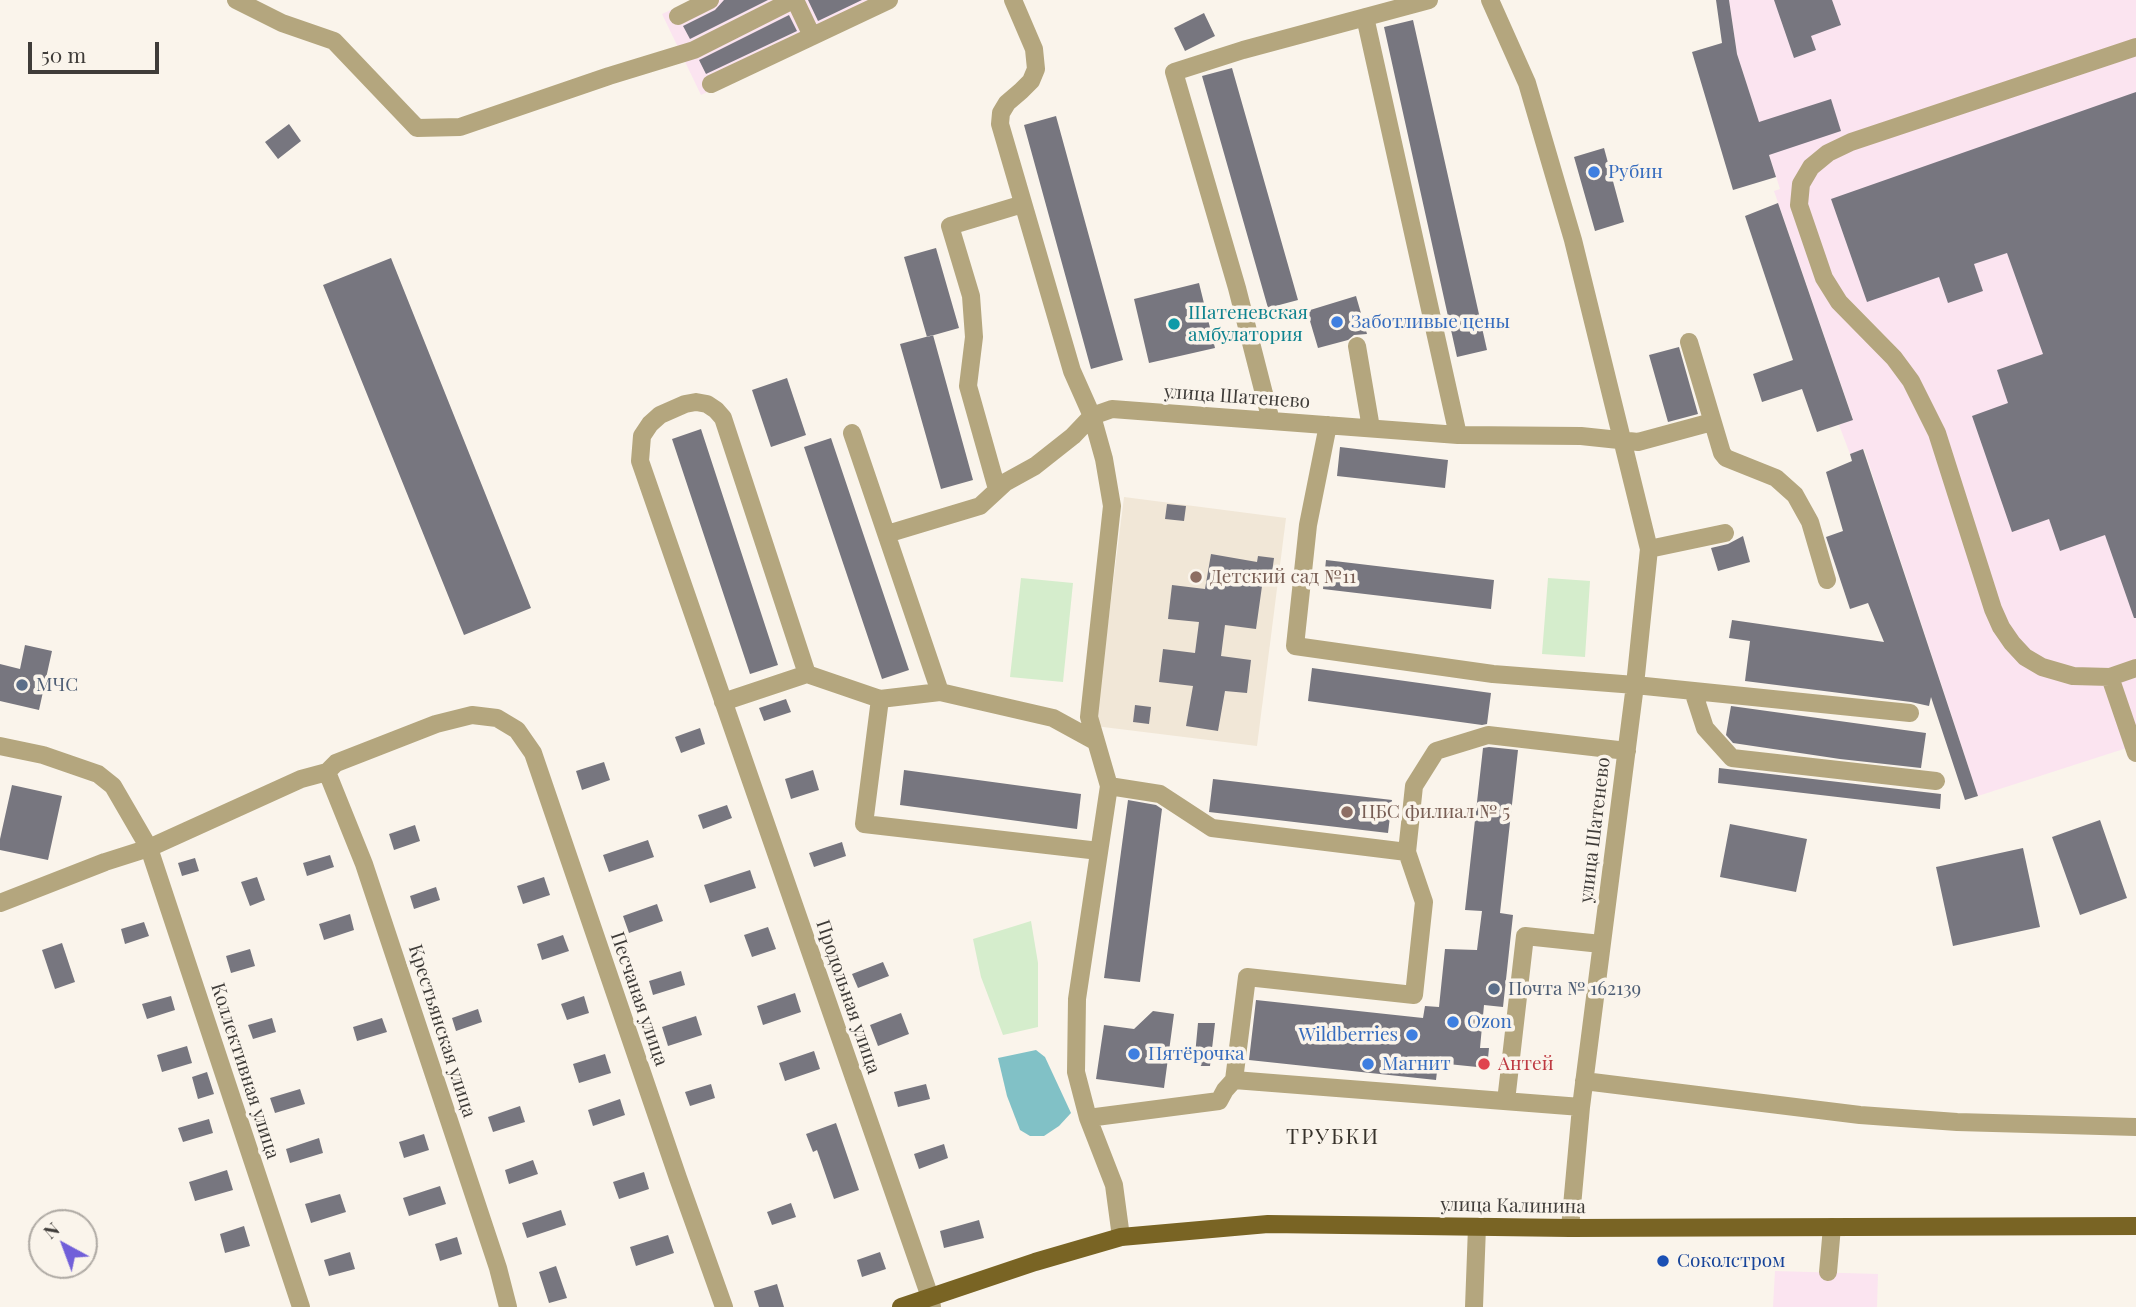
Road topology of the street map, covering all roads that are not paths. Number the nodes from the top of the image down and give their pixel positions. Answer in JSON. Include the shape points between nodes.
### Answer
{"nodes":[{"id":1,"x":236,"y":0,"type":"edge"},
{"id":2,"x":710,"y":0,"type":"edge"},
{"id":3,"x":794,"y":0,"type":"edge"},
{"id":4,"x":889,"y":0,"type":"edge"},
{"id":5,"x":1013,"y":0,"type":"edge"},
{"id":6,"x":1429,"y":0,"type":"edge"},
{"id":7,"x":1490,"y":0,"type":"edge"},
{"id":8,"x":678,"y":16,"type":"dead end"},
{"id":9,"x":1366,"y":17,"type":"junction"},
{"id":10,"x":812,"y":36,"type":"junction"},
{"id":11,"x":2136,"y":47,"type":"edge"},
{"id":12,"x":711,"y":84,"type":"dead end"},
{"id":13,"x":1023,"y":204,"type":"junction"},
{"id":14,"x":1689,"y":342,"type":"dead end"},
{"id":15,"x":1357,"y":346,"type":"dead end"},
{"id":16,"x":1092,"y":416,"type":"junction"},
{"id":17,"x":1271,"y":421,"type":"junction"},
{"id":18,"x":1712,"y":422,"type":"junction"},
{"id":19,"x":1328,"y":425,"type":"junction"},
{"id":20,"x":1371,"y":428,"type":"junction"},
{"id":21,"x":852,"y":433,"type":"dead end"},
{"id":22,"x":1458,"y":435,"type":"junction"},
{"id":23,"x":1623,"y":440,"type":"junction"},
{"id":24,"x":997,"y":489,"type":"junction"},
{"id":25,"x":1725,"y":533,"type":"dead end"},
{"id":26,"x":887,"y":534,"type":"junction"},
{"id":27,"x":1649,"y":549,"type":"junction"},
{"id":28,"x":1827,"y":580,"type":"dead end"},
{"id":29,"x":2136,"y":668,"type":"edge"},
{"id":30,"x":807,"y":674,"type":"junction"},
{"id":31,"x":2110,"y":677,"type":"junction"},
{"id":32,"x":1635,"y":685,"type":"junction"},
{"id":33,"x":1693,"y":691,"type":"junction"},
{"id":34,"x":940,"y":692,"type":"junction"},
{"id":35,"x":880,"y":699,"type":"junction"},
{"id":36,"x":723,"y":702,"type":"junction"},
{"id":37,"x":1910,"y":713,"type":"dead end"},
{"id":38,"x":1095,"y":741,"type":"junction"},
{"id":39,"x":0,"y":746,"type":"edge"},
{"id":40,"x":1627,"y":751,"type":"junction"},
{"id":41,"x":2136,"y":753,"type":"edge"},
{"id":42,"x":327,"y":772,"type":"junction"},
{"id":43,"x":1936,"y":781,"type":"dead end"},
{"id":44,"x":1109,"y":786,"type":"junction"},
{"id":45,"x":149,"y":848,"type":"junction"},
{"id":46,"x":1099,"y":851,"type":"junction"},
{"id":47,"x":1407,"y":852,"type":"junction"},
{"id":48,"x":0,"y":903,"type":"edge"},
{"id":49,"x":1601,"y":944,"type":"junction"},
{"id":50,"x":1234,"y":1080,"type":"junction"},
{"id":51,"x":1584,"y":1081,"type":"junction"},
{"id":52,"x":1506,"y":1101,"type":"junction"},
{"id":53,"x":1581,"y":1107,"type":"junction"},
{"id":54,"x":1088,"y":1118,"type":"junction"},
{"id":55,"x":2136,"y":1127,"type":"edge"},
{"id":56,"x":2136,"y":1226,"type":"edge"},
{"id":57,"x":1477,"y":1227,"type":"junction"},
{"id":58,"x":1832,"y":1227,"type":"junction"},
{"id":59,"x":1570,"y":1228,"type":"junction"},
{"id":60,"x":1121,"y":1237,"type":"junction"},
{"id":61,"x":1828,"y":1272,"type":"dead end"},
{"id":62,"x":931,"y":1302,"type":"edge"},
{"id":63,"x":301,"y":1307,"type":"edge"},
{"id":64,"x":508,"y":1307,"type":"edge"},
{"id":65,"x":724,"y":1307,"type":"edge"},
{"id":66,"x":901,"y":1307,"type":"edge"},
{"id":67,"x":1474,"y":1307,"type":"edge"}],
"edges":[{"from":1,"to":3,"type":"street","via":[[334,41],[417,128],[460,127],[694,50]]},
{"from":2,"to":8,"type":"street"},
{"from":3,"to":10,"type":"street"},
{"from":4,"to":10,"type":"street"},
{"from":5,"to":13,"type":"street","via":[[1037,59],[1031,81],[1001,113],[1000,124]]},
{"from":6,"to":9,"type":"street"},
{"from":7,"to":23,"type":"street","name":"улица Шатенево","via":[[1527,83],[1573,240]]},
{"from":9,"to":17,"type":"street","via":[[1174,72]]},
{"from":9,"to":22,"type":"street"},
{"from":10,"to":12,"type":"street"},
{"from":11,"to":31,"type":"street","via":[[1851,142],[1811,167],[1801,184],[1799,205],[1824,278],[1839,302],[1911,381],[1937,433],[1993,609],[2006,635],[2025,657],[2042,667],[2073,676]]},
{"from":13,"to":16,"type":"street","via":[[1072,371]]},
{"from":13,"to":24,"type":"street","via":[[950,226],[971,296],[974,337],[968,386]]},
{"from":14,"to":18,"type":"street"},
{"from":15,"to":20,"type":"street"},
{"from":16,"to":17,"type":"street","name":"улица Шатенево","via":[[1112,409]]},
{"from":16,"to":24,"type":"street","via":[[1035,466]]},
{"from":16,"to":38,"type":"street","via":[[1112,506],[1089,717]]},
{"from":17,"to":19,"type":"street","name":"улица Шатенево"},
{"from":18,"to":23,"type":"street","via":[[1638,442]]},
{"from":18,"to":28,"type":"street","via":[[1726,458],[1776,478],[1795,495],[1810,522]]},
{"from":19,"to":20,"type":"street","name":"улица Шатенево"},
{"from":19,"to":32,"type":"street","via":[[1308,525],[1296,646],[1493,674]]},
{"from":20,"to":22,"type":"street","name":"улица Шатенево"},
{"from":21,"to":26,"type":"street"},
{"from":22,"to":23,"type":"street","name":"улица Шатенево"},
{"from":23,"to":27,"type":"street","name":"улица Шатенево"},
{"from":24,"to":26,"type":"street","via":[[980,506]]},
{"from":25,"to":27,"type":"street"},
{"from":26,"to":34,"type":"street"},
{"from":27,"to":32,"type":"street","name":"улица Шатенево"},
{"from":29,"to":31,"type":"street"},
{"from":30,"to":35,"type":"street"},
{"from":30,"to":36,"type":"street"},
{"from":30,"to":36,"type":"street","name":"Продольная улица","via":[[723,418],[707,404],[685,404],[650,424],[642,436],[640,461]]},
{"from":31,"to":41,"type":"street"},
{"from":32,"to":33,"type":"street"},
{"from":32,"to":40,"type":"street","name":"улица Шатенево"},
{"from":33,"to":37,"type":"street"},
{"from":33,"to":43,"type":"street","via":[[1705,729],[1732,758]]},
{"from":34,"to":35,"type":"street"},
{"from":34,"to":38,"type":"street","via":[[1053,718]]},
{"from":35,"to":46,"type":"street","via":[[864,824]]},
{"from":36,"to":62,"type":"street","name":"Продольная улица"},
{"from":38,"to":44,"type":"street"},
{"from":39,"to":45,"type":"street","name":"Коллективная улица","via":[[98,774],[113,786]]},
{"from":40,"to":47,"type":"street","via":[[1488,735],[1436,751],[1414,786]]},
{"from":40,"to":49,"type":"street","name":"улица Шатенево"},
{"from":42,"to":45,"type":"street","via":[[301,779]]},
{"from":42,"to":64,"type":"street","name":"Крестьянская улица","via":[[365,864]]},
{"from":42,"to":65,"type":"street","name":"Песчаная улица","via":[[336,763],[472,715],[497,718],[517,730],[533,753]]},
{"from":44,"to":46,"type":"street"},
{"from":44,"to":47,"type":"street","via":[[1160,794],[1212,828]]},
{"from":45,"to":48,"type":"street"},
{"from":45,"to":63,"type":"street","name":"Коллективная улица"},
{"from":46,"to":54,"type":"street","via":[[1077,999],[1076,1072]]},
{"from":47,"to":50,"type":"street","via":[[1424,902],[1414,995],[1247,977]]},
{"from":49,"to":51,"type":"street","name":"улица Шатенево"},
{"from":49,"to":52,"type":"street","via":[[1525,936]]},
{"from":50,"to":52,"type":"street"},
{"from":50,"to":54,"type":"street","via":[[1219,1101]]},
{"from":51,"to":53,"type":"street","name":"улица Шатенево"},
{"from":51,"to":55,"type":"street","via":[[1860,1115]]},
{"from":52,"to":53,"type":"street"},
{"from":53,"to":59,"type":"street","name":"улица Шатенево"},
{"from":54,"to":60,"type":"street","via":[[1114,1185]]},
{"from":56,"to":58,"type":"main road","name":"улица Калинина"},
{"from":57,"to":59,"type":"main road","name":"улица Калинина"},
{"from":57,"to":60,"type":"main road","name":"улица Калинина","via":[[1268,1224]]},
{"from":57,"to":67,"type":"street"},
{"from":58,"to":59,"type":"main road","name":"улица Калинина"},
{"from":58,"to":61,"type":"street"},
{"from":60,"to":62,"type":"main road","name":"улица Калинина"},
{"from":62,"to":66,"type":"main road","name":"улица Калинина"}]}
